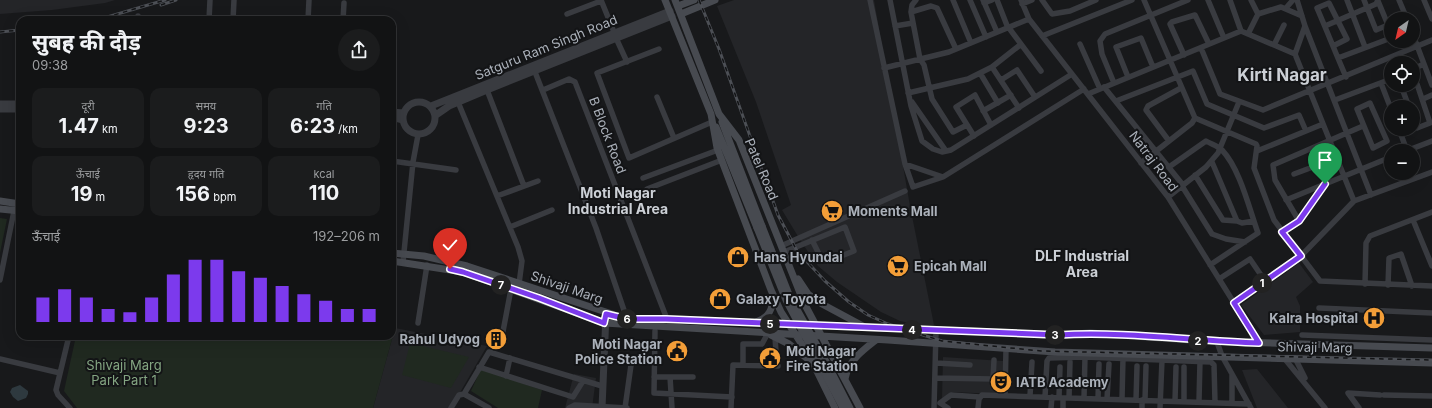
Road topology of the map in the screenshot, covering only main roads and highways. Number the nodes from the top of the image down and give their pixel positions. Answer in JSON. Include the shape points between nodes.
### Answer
{"nodes":[{"id":1,"x":665,"y":0,"type":"edge"},
{"id":2,"x":694,"y":0,"type":"edge"},
{"id":3,"x":715,"y":0,"type":"edge"},
{"id":4,"x":677,"y":3,"type":"edge"},
{"id":5,"x":681,"y":14,"type":"junction"},
{"id":6,"x":711,"y":114,"type":"junction"},
{"id":7,"x":719,"y":114,"type":"junction"},
{"id":8,"x":0,"y":201,"type":"edge"},
{"id":9,"x":16,"y":203,"type":"edge"},
{"id":10,"x":0,"y":209,"type":"edge"},
{"id":11,"x":16,"y":211,"type":"edge"},
{"id":12,"x":759,"y":227,"type":"junction"},
{"id":13,"x":396,"y":253,"type":"edge"},
{"id":14,"x":396,"y":261,"type":"edge"},
{"id":15,"x":789,"y":266,"type":"junction"},
{"id":16,"x":766,"y":276,"type":"junction"},
{"id":17,"x":771,"y":290,"type":"junction"},
{"id":18,"x":754,"y":323,"type":"junction"},
{"id":19,"x":789,"y":324,"type":"junction"},
{"id":20,"x":817,"y":326,"type":"junction"},
{"id":21,"x":867,"y":328,"type":"junction"},
{"id":22,"x":768,"y":333,"type":"junction"},
{"id":23,"x":795,"y":334,"type":"junction"},
{"id":24,"x":822,"y":336,"type":"junction"},
{"id":25,"x":876,"y":340,"type":"junction"},
{"id":26,"x":1432,"y":348,"type":"edge"},
{"id":27,"x":812,"y":362,"type":"junction"},
{"id":28,"x":1432,"y":363,"type":"edge"},
{"id":29,"x":845,"y":380,"type":"junction"},
{"id":30,"x":854,"y":397,"type":"junction"},
{"id":31,"x":834,"y":406,"type":"edge"},
{"id":32,"x":843,"y":408,"type":"edge"},
{"id":33,"x":850,"y":408,"type":"edge"},
{"id":34,"x":860,"y":408,"type":"edge"}],
"edges":[{"from":1,"to":6,"type":"main road"},
{"from":2,"to":4,"type":"main road"},
{"from":3,"to":5,"type":"main road"},
{"from":4,"to":5,"type":"main road","name":"Patel Road"},
{"from":5,"to":7,"type":"main road","name":"Patel Road"},
{"from":6,"to":12,"type":"main road"},
{"from":6,"to":16,"type":"main road","via":[[718,150]]},
{"from":7,"to":12,"type":"main road"},
{"from":7,"to":15,"type":"main road","name":"Patel Road","via":[[739,140]]},
{"from":8,"to":9,"type":"main road"},
{"from":10,"to":11,"type":"main road"},
{"from":12,"to":32,"type":"main road","bridge":true,"via":[[786,300]]},
{"from":12,"to":33,"type":"main road","bridge":true,"via":[[790,297]]},
{"from":13,"to":18,"type":"main road","name":"Shivaji Marg","via":[[424,256],[467,266],[627,319]]},
{"from":14,"to":22,"type":"main road","name":"Shivaji Marg","via":[[463,272],[604,323]]},
{"from":15,"to":16,"type":"main road","via":[[789,278],[782,283],[772,282]]},
{"from":15,"to":20,"type":"main road","name":"Patel Road","via":[[804,303]]},
{"from":15,"to":21,"type":"main road","via":[[808,294]]},
{"from":16,"to":17,"type":"main road"},
{"from":17,"to":18,"type":"main road","via":[[771,310],[766,317]]},
{"from":17,"to":19,"type":"main road"},
{"from":18,"to":19,"type":"main road","name":"Shivaji Marg"},
{"from":19,"to":20,"type":"main road","name":"Shivaji Marg"},
{"from":19,"to":23,"type":"main road"},
{"from":20,"to":21,"type":"main road","name":"Shivaji Marg"},
{"from":20,"to":24,"type":"main road","name":"Patel Road"},
{"from":21,"to":26,"type":"main road","name":"Shivaji Marg","via":[[1058,335],[1090,333],[1217,342]]},
{"from":22,"to":23,"type":"main road","name":"Shivaji Marg"},
{"from":22,"to":27,"type":"main road","via":[[789,344]]},
{"from":23,"to":24,"type":"main road","name":"Shivaji Marg"},
{"from":23,"to":27,"type":"main road"},
{"from":24,"to":25,"type":"main road","name":"Shivaji Marg"},
{"from":24,"to":29,"type":"main road","name":"Patel Road"},
{"from":25,"to":28,"type":"main road","name":"Shivaji Marg","via":[[1055,352]]},
{"from":25,"to":29,"type":"main road","via":[[851,363]]},
{"from":27,"to":31,"type":"main road"},
{"from":29,"to":30,"type":"main road","name":"Patel Road"},
{"from":30,"to":31,"type":"main road"},
{"from":30,"to":34,"type":"main road","name":"Patel Road"}]}
